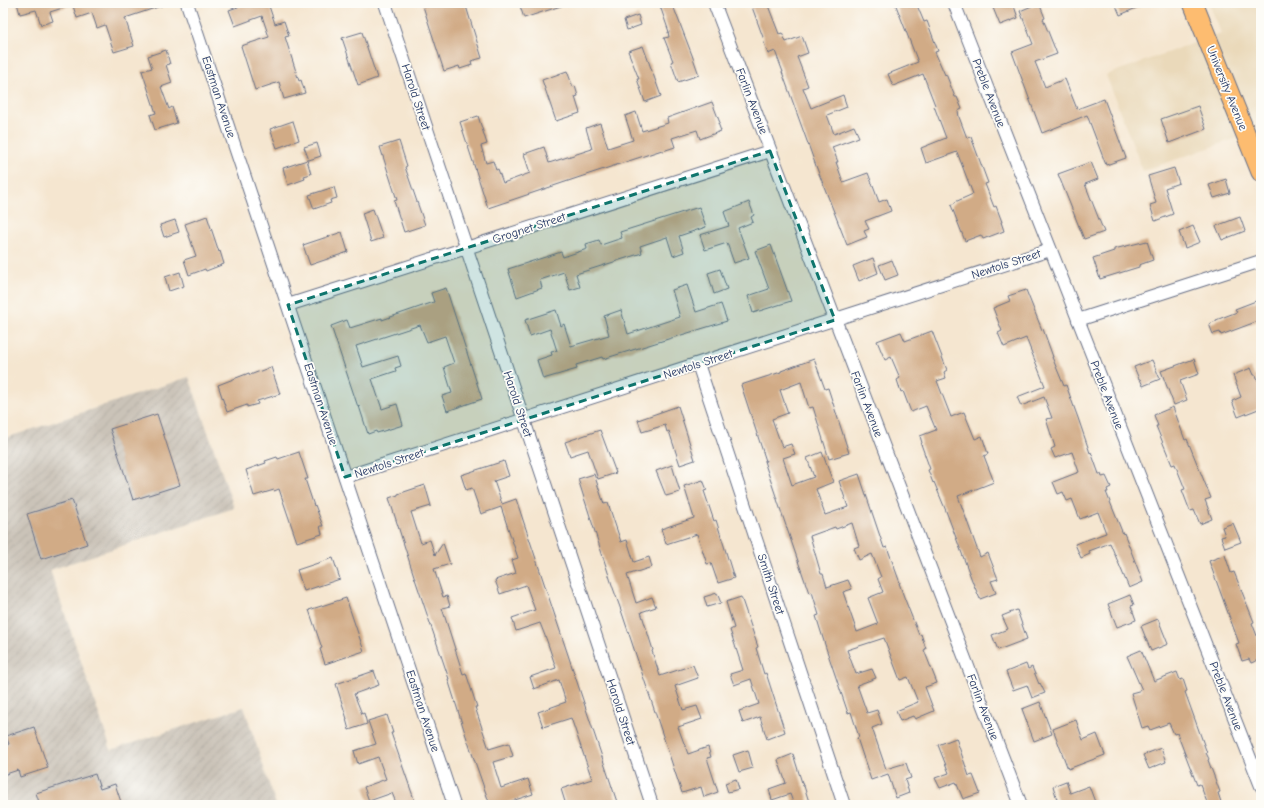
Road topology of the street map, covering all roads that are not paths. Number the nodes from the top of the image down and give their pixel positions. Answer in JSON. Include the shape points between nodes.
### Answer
{"nodes":[{"id":1,"x":187,"y":3,"type":"edge"},
{"id":2,"x":385,"y":3,"type":"edge"},
{"id":3,"x":714,"y":3,"type":"edge"},
{"id":4,"x":954,"y":3,"type":"edge"},
{"id":5,"x":1193,"y":3,"type":"edge"},
{"id":6,"x":770,"y":150,"type":"junction"},
{"id":7,"x":1261,"y":172,"type":"edge"},
{"id":8,"x":467,"y":248,"type":"junction"},
{"id":9,"x":1050,"y":250,"type":"junction"},
{"id":10,"x":1261,"y":261,"type":"edge"},
{"id":11,"x":288,"y":305,"type":"junction"},
{"id":12,"x":835,"y":320,"type":"junction"},
{"id":13,"x":1078,"y":320,"type":"junction"},
{"id":14,"x":698,"y":364,"type":"junction"},
{"id":15,"x":524,"y":420,"type":"junction"},
{"id":16,"x":345,"y":478,"type":"junction"},
{"id":17,"x":1261,"y":786,"type":"edge"},
{"id":18,"x":454,"y":805,"type":"edge"},
{"id":19,"x":652,"y":805,"type":"edge"},
{"id":20,"x":844,"y":805,"type":"edge"},
{"id":21,"x":1021,"y":805,"type":"edge"}],
"edges":[{"from":1,"to":11,"type":"street","name":"Eastman Avenue"},
{"from":2,"to":8,"type":"street","name":"Harold Street"},
{"from":3,"to":6,"type":"street","name":"Farlin Avenue"},
{"from":4,"to":9,"type":"street","name":"Preble Avenue"},
{"from":5,"to":7,"type":"main road","name":"University Avenue"},
{"from":6,"to":8,"type":"street","name":"Grognet Street"},
{"from":6,"to":12,"type":"street","name":"Farlin Avenue"},
{"from":8,"to":11,"type":"street","name":"Grognet Street"},
{"from":8,"to":15,"type":"street","name":"Harold Street"},
{"from":9,"to":12,"type":"street","name":"Newtols Street"},
{"from":9,"to":13,"type":"street","name":"Preble Avenue"},
{"from":10,"to":13,"type":"street"},
{"from":11,"to":16,"type":"street","name":"Eastman Avenue"},
{"from":12,"to":14,"type":"street","name":"Newtols Street"},
{"from":12,"to":21,"type":"street","name":"Farlin Avenue"},
{"from":13,"to":17,"type":"street","name":"Preble Avenue"},
{"from":14,"to":15,"type":"street","name":"Newtols Street"},
{"from":14,"to":20,"type":"street","name":"Smith Street"},
{"from":15,"to":16,"type":"street","name":"Newtols Street"},
{"from":15,"to":19,"type":"street","name":"Harold Street"},
{"from":16,"to":18,"type":"street","name":"Eastman Avenue"}]}
